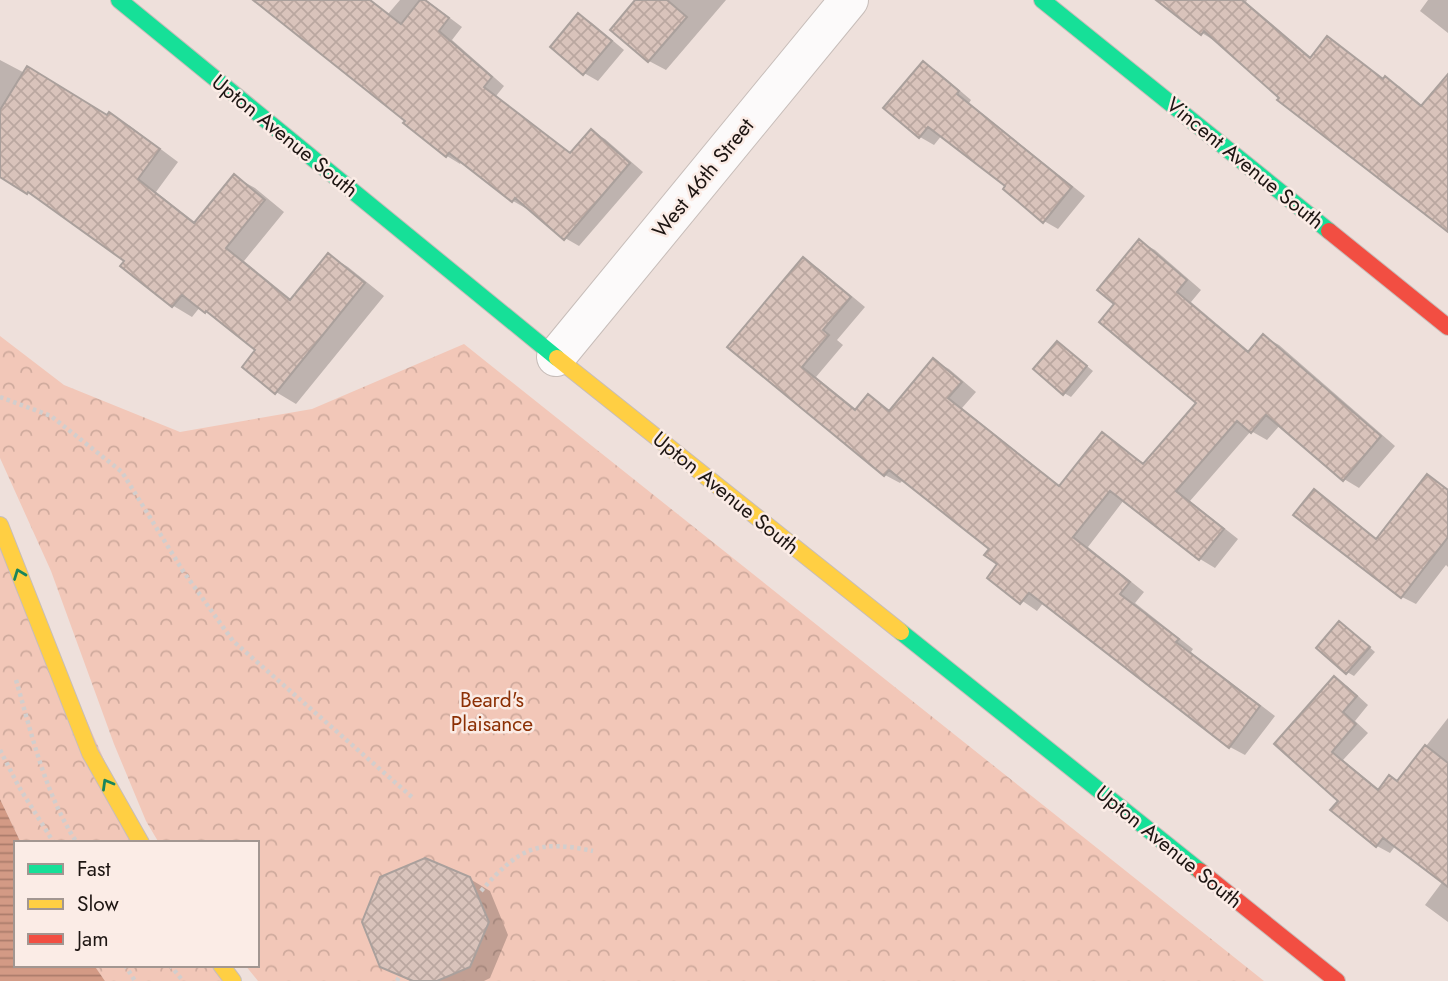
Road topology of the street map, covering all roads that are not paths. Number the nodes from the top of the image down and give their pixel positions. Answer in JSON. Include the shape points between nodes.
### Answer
{"nodes":[{"id":1,"x":119,"y":0,"type":"edge"},
{"id":2,"x":849,"y":0,"type":"edge"},
{"id":3,"x":1042,"y":0,"type":"edge"},
{"id":4,"x":1448,"y":327,"type":"edge"},
{"id":5,"x":556,"y":357,"type":"junction"},
{"id":6,"x":0,"y":525,"type":"edge"},
{"id":7,"x":140,"y":841,"type":"edge"},
{"id":8,"x":1337,"y":981,"type":"edge"}],
"edges":[{"from":1,"to":5,"type":"street","name":"Upton Avenue South"},
{"from":2,"to":5,"type":"street","name":"West 46th Street"},
{"from":3,"to":4,"type":"street","name":"Vincent Avenue South"},
{"from":5,"to":8,"type":"street","name":"Upton Avenue South"},
{"from":7,"to":6,"type":"street","one_way":true,"via":[[90,753]]}]}
